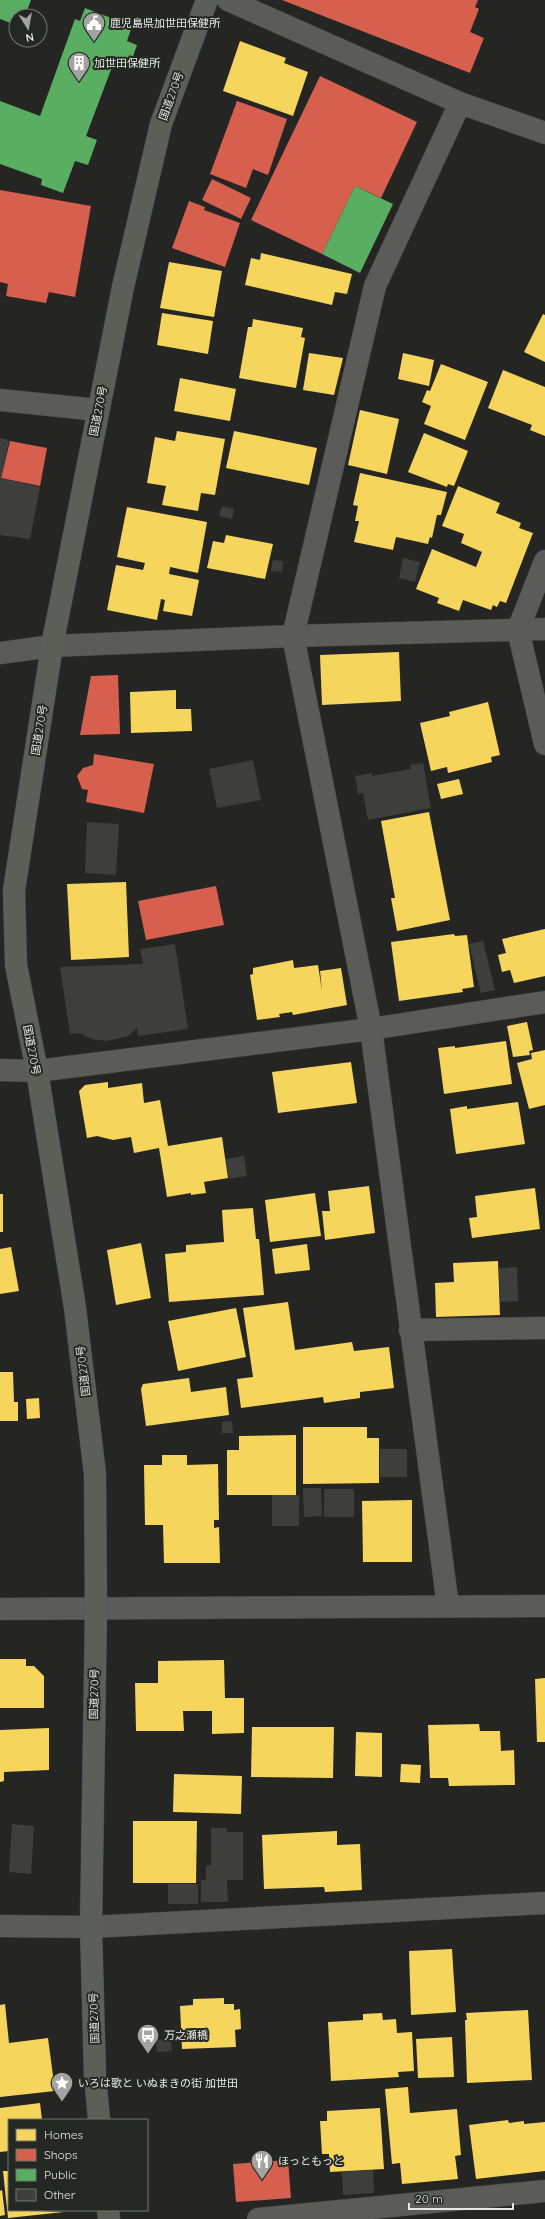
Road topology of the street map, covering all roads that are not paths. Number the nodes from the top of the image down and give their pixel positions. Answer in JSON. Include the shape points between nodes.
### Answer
{"nodes":[{"id":1,"x":207,"y":0,"type":"edge"},
{"id":2,"x":228,"y":0,"type":"edge"},
{"id":3,"x":460,"y":103,"type":"junction"},
{"id":4,"x":545,"y":133,"type":"edge"},
{"id":5,"x":0,"y":400,"type":"edge"},
{"id":6,"x":98,"y":410,"type":"junction"},
{"id":7,"x":545,"y":561,"type":"edge"},
{"id":8,"x":545,"y":629,"type":"edge"},
{"id":9,"x":518,"y":630,"type":"junction"},
{"id":10,"x":294,"y":636,"type":"junction"},
{"id":11,"x":52,"y":646,"type":"junction"},
{"id":12,"x":0,"y":653,"type":"edge"},
{"id":13,"x":545,"y":744,"type":"edge"},
{"id":14,"x":545,"y":1002,"type":"edge"},
{"id":15,"x":371,"y":1029,"type":"junction"},
{"id":16,"x":0,"y":1070,"type":"edge"},
{"id":17,"x":36,"y":1072,"type":"junction"},
{"id":18,"x":545,"y":1328,"type":"edge"},
{"id":19,"x":410,"y":1330,"type":"junction"},
{"id":20,"x":448,"y":1606,"type":"junction"},
{"id":21,"x":545,"y":1606,"type":"edge"},
{"id":22,"x":0,"y":1609,"type":"edge"},
{"id":23,"x":96,"y":1610,"type":"junction"},
{"id":24,"x":545,"y":1903,"type":"edge"},
{"id":25,"x":0,"y":1926,"type":"edge"},
{"id":26,"x":91,"y":1927,"type":"junction"},
{"id":27,"x":99,"y":2119,"type":"edge"},
{"id":28,"x":545,"y":2191,"type":"edge"},
{"id":29,"x":258,"y":2219,"type":"edge"}],
"edges":[{"from":1,"to":6,"type":"highway","name":"国道270号","via":[[161,124],[123,287]]},
{"from":2,"to":3,"type":"street"},
{"from":3,"to":4,"type":"street"},
{"from":3,"to":10,"type":"street","via":[[375,286]]},
{"from":5,"to":6,"type":"street"},
{"from":6,"to":11,"type":"highway","name":"国道270号"},
{"from":7,"to":9,"type":"street"},
{"from":8,"to":9,"type":"street"},
{"from":9,"to":10,"type":"street"},
{"from":9,"to":13,"type":"street"},
{"from":10,"to":11,"type":"street"},
{"from":10,"to":15,"type":"street"},
{"from":11,"to":12,"type":"street"},
{"from":11,"to":17,"type":"highway","name":"国道270号","via":[[14,890],[16,965]]},
{"from":14,"to":15,"type":"street"},
{"from":15,"to":17,"type":"street"},
{"from":15,"to":19,"type":"street"},
{"from":16,"to":17,"type":"street"},
{"from":17,"to":23,"type":"highway","name":"国道270号","via":[[75,1308],[95,1474]]},
{"from":18,"to":19,"type":"street"},
{"from":19,"to":20,"type":"street"},
{"from":20,"to":21,"type":"street"},
{"from":20,"to":23,"type":"street"},
{"from":22,"to":23,"type":"street"},
{"from":23,"to":26,"type":"highway","name":"国道270号"},
{"from":24,"to":26,"type":"street"},
{"from":25,"to":26,"type":"street"},
{"from":26,"to":27,"type":"highway","name":"国道270号","via":[[95,2076]]},
{"from":28,"to":29,"type":"street"}]}
